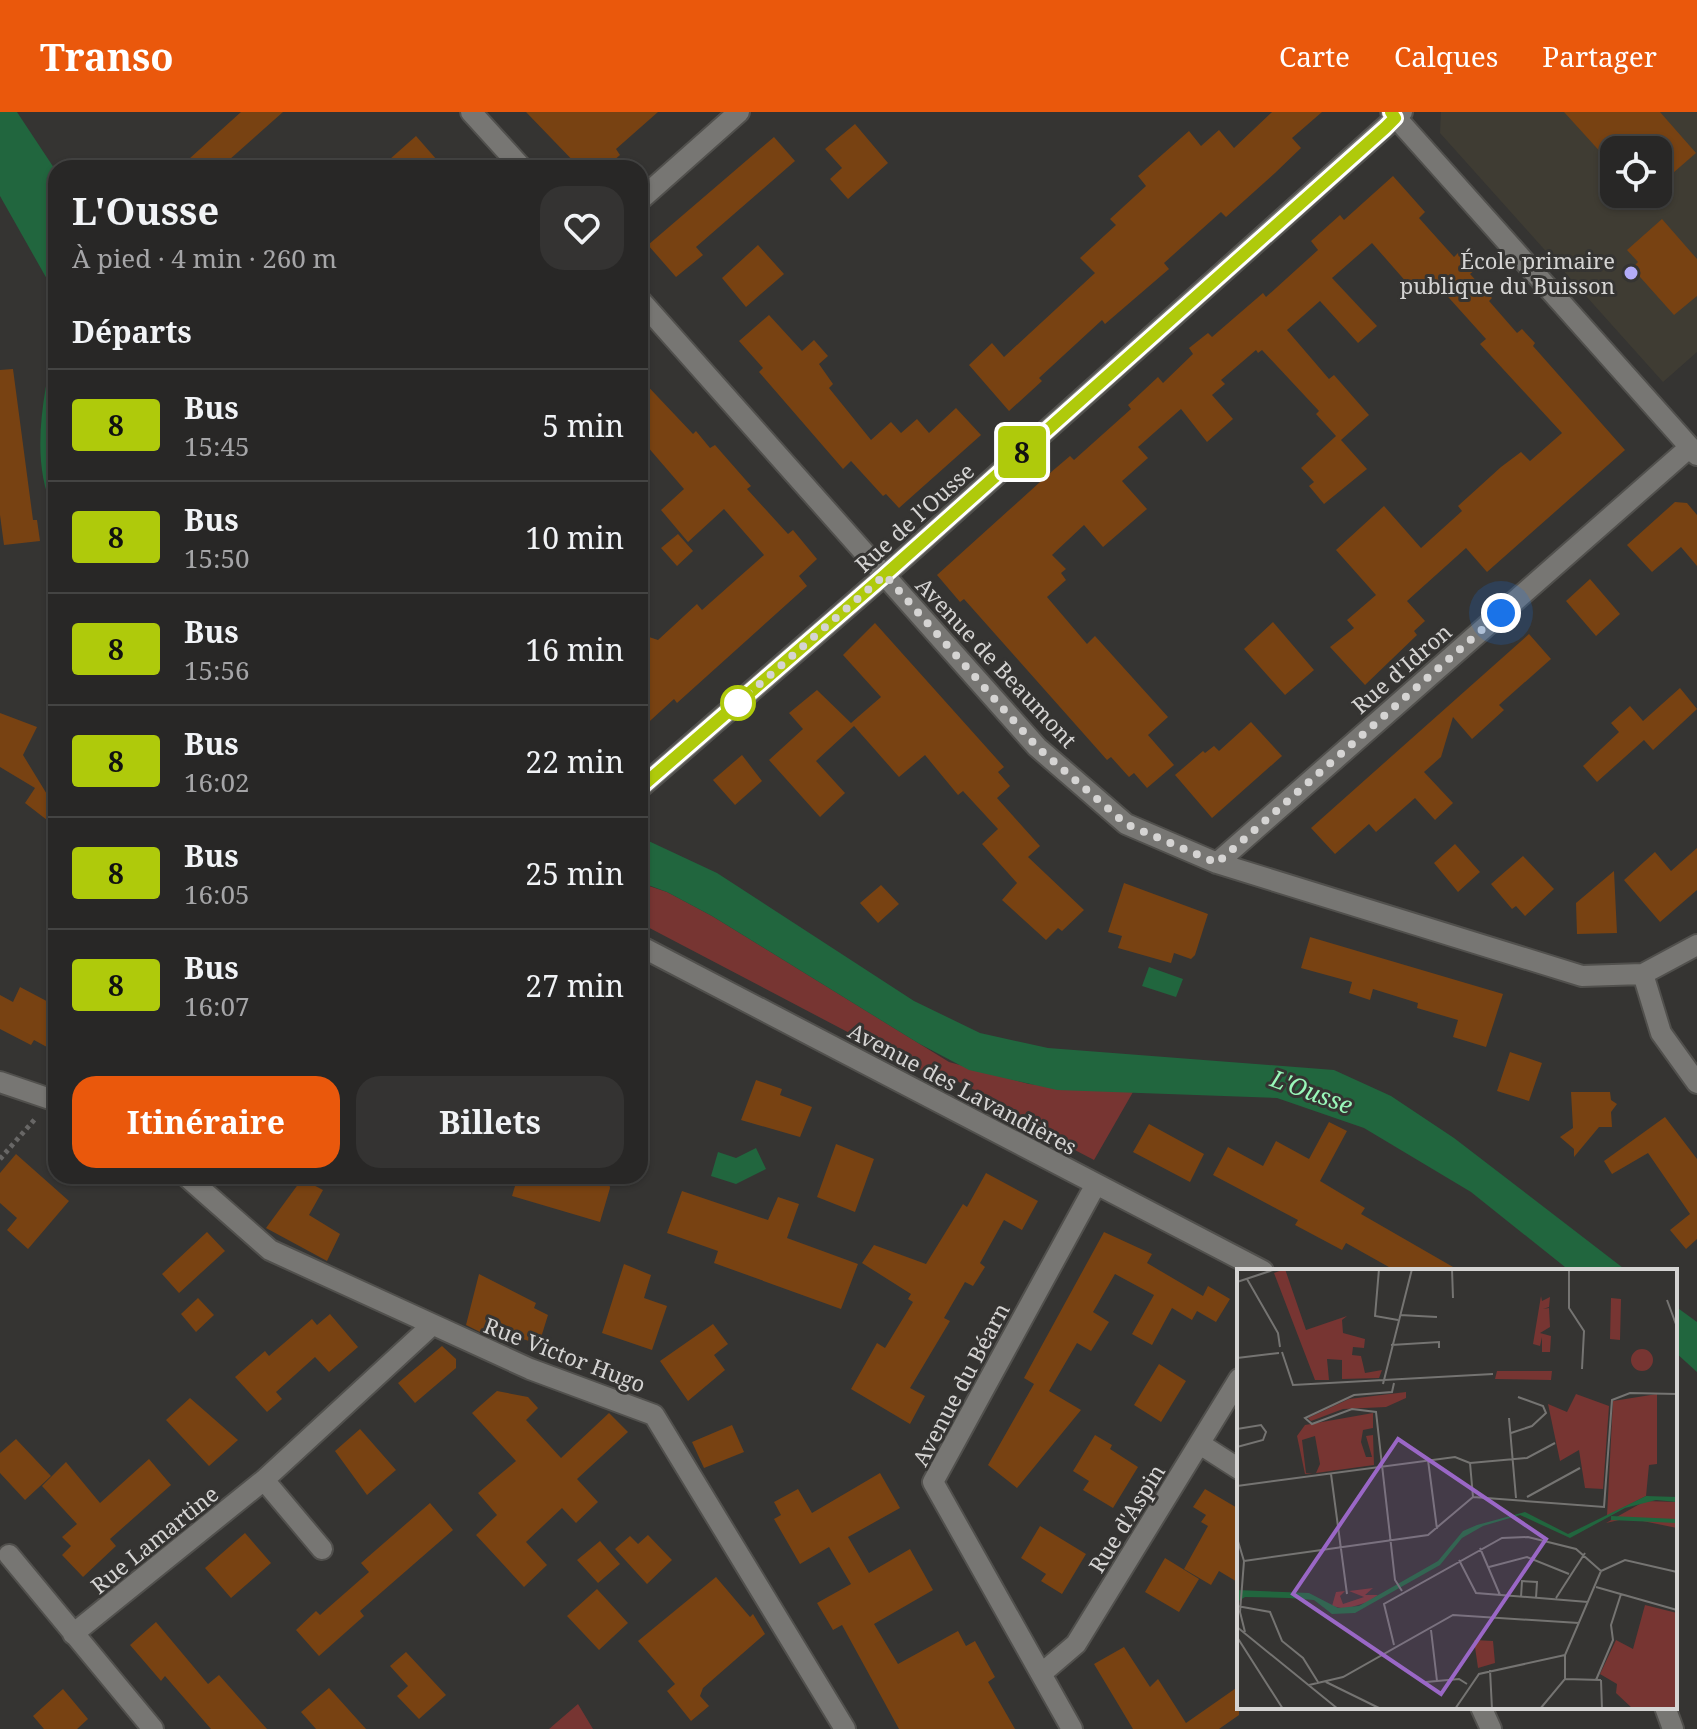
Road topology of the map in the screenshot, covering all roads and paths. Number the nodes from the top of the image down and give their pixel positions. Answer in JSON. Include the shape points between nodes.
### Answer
{"nodes":[{"id":1,"x":471,"y":112,"type":"edge"},
{"id":2,"x":739,"y":112,"type":"edge"},
{"id":3,"x":1396,"y":114,"type":"edge"},
{"id":4,"x":515,"y":160,"type":"edge"},
{"id":5,"x":648,"y":193,"type":"edge"},
{"id":6,"x":648,"y":309,"type":"edge"},
{"id":7,"x":1693,"y":451,"type":"edge"},
{"id":8,"x":885,"y":575,"type":"junction"},
{"id":9,"x":648,"y":781,"type":"edge"},
{"id":10,"x":1217,"y":863,"type":"junction"},
{"id":11,"x":1697,"y":945,"type":"edge"},
{"id":12,"x":648,"y":950,"type":"edge"},
{"id":13,"x":1643,"y":974,"type":"junction"},
{"id":14,"x":0,"y":1082,"type":"edge"},
{"id":15,"x":1697,"y":1083,"type":"edge"},
{"id":16,"x":48,"y":1098,"type":"edge"},
{"id":17,"x":48,"y":1108,"type":"edge"},
{"id":18,"x":0,"y":1159,"type":"edge"},
{"id":19,"x":195,"y":1184,"type":"edge"},
{"id":20,"x":1095,"y":1186,"type":"junction"},
{"id":21,"x":1259,"y":1269,"type":"edge"},
{"id":22,"x":431,"y":1326,"type":"junction"},
{"id":23,"x":1237,"y":1382,"type":"edge"},
{"id":24,"x":1200,"y":1444,"type":"junction"},
{"id":25,"x":1237,"y":1468,"type":"edge"},
{"id":26,"x":264,"y":1480,"type":"junction"},
{"id":27,"x":322,"y":1549,"type":"dead end"},
{"id":28,"x":9,"y":1555,"type":"dead end"},
{"id":29,"x":73,"y":1634,"type":"junction"},
{"id":30,"x":1041,"y":1674,"type":"junction"},
{"id":31,"x":1482,"y":1709,"type":"edge"},
{"id":32,"x":1666,"y":1709,"type":"edge"},
{"id":33,"x":153,"y":1729,"type":"edge"},
{"id":34,"x":845,"y":1729,"type":"edge"},
{"id":35,"x":1072,"y":1729,"type":"edge"},
{"id":36,"x":1491,"y":1729,"type":"edge"},
{"id":37,"x":1673,"y":1729,"type":"edge"}],
"edges":[{"from":1,"to":4,"type":"street"},
{"from":2,"to":5,"type":"street"},
{"from":3,"to":7,"type":"street"},
{"from":3,"to":8,"type":"street","name":"Rue de l'Ousse"},
{"from":6,"to":8,"type":"street","name":"Avenue de Beaumont"},
{"from":7,"to":10,"type":"street","name":"Rue d'Idron"},
{"from":8,"to":9,"type":"street","name":"Rue de l'Ousse"},
{"from":8,"to":10,"type":"street","name":"Avenue de Beaumont","via":[[1037,747],[1126,824]]},
{"from":10,"to":13,"type":"street","name":"Avenue de Beaumont","via":[[1582,976]]},
{"from":11,"to":13,"type":"street"},
{"from":12,"to":20,"type":"street","name":"Avenue des Lavandières"},
{"from":13,"to":15,"type":"street","via":[[1661,1033]]},
{"from":14,"to":16,"type":"street"},
{"from":17,"to":18,"type":"path"},
{"from":19,"to":22,"type":"street","name":"Rue Victor Hugo","via":[[270,1250]]},
{"from":20,"to":21,"type":"street","name":"Avenue des Lavandières"},
{"from":20,"to":30,"type":"street","name":"Avenue du Béarn","via":[[933,1482]]},
{"from":22,"to":26,"type":"street","name":"Rue Lamartine"},
{"from":22,"to":34,"type":"street","name":"Rue Victor Hugo","via":[[654,1415]]},
{"from":23,"to":24,"type":"street","name":"Rue d'Aspin"},
{"from":24,"to":25,"type":"street"},
{"from":24,"to":30,"type":"street","name":"Rue d'Aspin","via":[[1076,1644]]},
{"from":26,"to":27,"type":"street"},
{"from":26,"to":29,"type":"street","name":"Rue Lamartine"},
{"from":28,"to":29,"type":"street"},
{"from":29,"to":33,"type":"street"},
{"from":30,"to":35,"type":"street","name":"Avenue du Béarn"},
{"from":31,"to":36,"type":"street"},
{"from":32,"to":37,"type":"street"}]}
